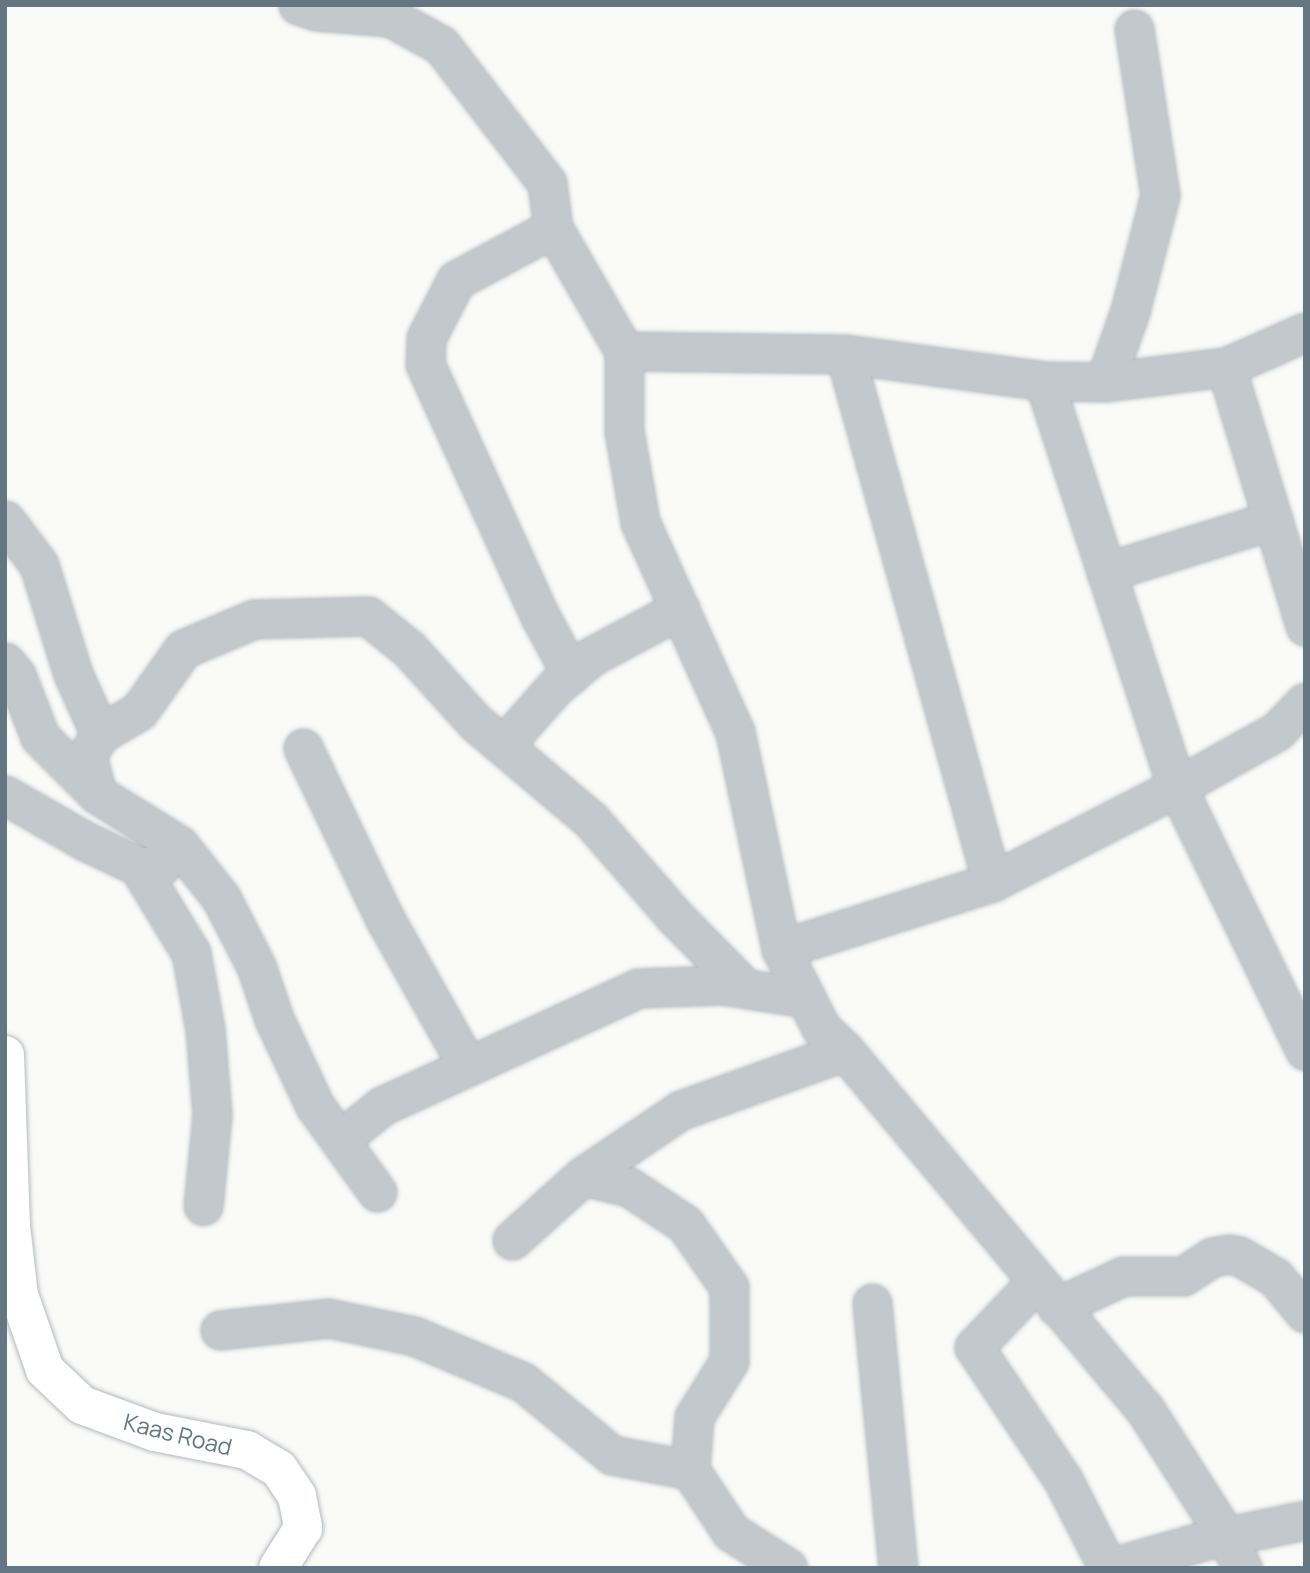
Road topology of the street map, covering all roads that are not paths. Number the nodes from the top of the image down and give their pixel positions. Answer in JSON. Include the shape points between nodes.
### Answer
{"nodes":[{"id":1,"x":298,"y":5,"type":"edge"},
{"id":2,"x":1133,"y":29,"type":"dead end"},
{"id":3,"x":553,"y":228,"type":"junction"},
{"id":4,"x":1305,"y":332,"type":"edge"},
{"id":5,"x":624,"y":351,"type":"junction"},
{"id":6,"x":845,"y":354,"type":"junction"},
{"id":7,"x":1226,"y":367,"type":"junction"},
{"id":8,"x":1044,"y":381,"type":"junction"},
{"id":9,"x":1105,"y":382,"type":"junction"},
{"id":10,"x":5,"y":520,"type":"edge"},
{"id":11,"x":1273,"y":520,"type":"junction"},
{"id":12,"x":1106,"y":572,"type":"junction"},
{"id":13,"x":680,"y":609,"type":"junction"},
{"id":14,"x":1305,"y":626,"type":"edge"},
{"id":15,"x":5,"y":662,"type":"edge"},
{"id":16,"x":571,"y":674,"type":"junction"},
{"id":17,"x":1305,"y":702,"type":"edge"},
{"id":18,"x":100,"y":734,"type":"junction"},
{"id":19,"x":503,"y":746,"type":"junction"},
{"id":20,"x":303,"y":748,"type":"dead end"},
{"id":21,"x":1177,"y":787,"type":"junction"},
{"id":22,"x":97,"y":794,"type":"junction"},
{"id":23,"x":5,"y":795,"type":"edge"},
{"id":24,"x":138,"y":866,"type":"junction"},
{"id":25,"x":196,"y":867,"type":"junction"},
{"id":26,"x":992,"y":882,"type":"junction"},
{"id":27,"x":781,"y":949,"type":"junction"},
{"id":28,"x":745,"y":988,"type":"junction"},
{"id":29,"x":806,"y":998,"type":"junction"},
{"id":30,"x":845,"y":1051,"type":"junction"},
{"id":31,"x":1305,"y":1051,"type":"edge"},
{"id":32,"x":5,"y":1055,"type":"edge"},
{"id":33,"x":467,"y":1066,"type":"junction"},
{"id":34,"x":340,"y":1140,"type":"junction"},
{"id":35,"x":583,"y":1176,"type":"junction"},
{"id":36,"x":377,"y":1192,"type":"dead end"},
{"id":37,"x":203,"y":1206,"type":"dead end"},
{"id":38,"x":512,"y":1240,"type":"dead end"},
{"id":39,"x":1046,"y":1294,"type":"junction"},
{"id":40,"x":872,"y":1303,"type":"dead end"},
{"id":41,"x":1305,"y":1313,"type":"edge"},
{"id":42,"x":220,"y":1330,"type":"dead end"},
{"id":43,"x":690,"y":1470,"type":"junction"},
{"id":44,"x":1305,"y":1520,"type":"edge"},
{"id":45,"x":1234,"y":1552,"type":"edge"},
{"id":46,"x":1122,"y":1566,"type":"edge"},
{"id":47,"x":278,"y":1568,"type":"edge"},
{"id":48,"x":788,"y":1568,"type":"edge"},
{"id":49,"x":898,"y":1568,"type":"edge"}],
"edges":[{"from":1,"to":3,"type":"street","via":[[316,11],[390,17],[442,45],[547,183]]},
{"from":2,"to":9,"type":"street","via":[[1160,195],[1130,311]]},
{"from":3,"to":5,"type":"street"},
{"from":3,"to":16,"type":"street","via":[[456,280],[426,338],[425,364]]},
{"from":4,"to":7,"type":"street"},
{"from":5,"to":6,"type":"street"},
{"from":5,"to":13,"type":"street","via":[[624,431],[640,522]]},
{"from":6,"to":8,"type":"street"},
{"from":6,"to":26,"type":"street"},
{"from":7,"to":9,"type":"street"},
{"from":7,"to":11,"type":"street"},
{"from":8,"to":9,"type":"street"},
{"from":8,"to":12,"type":"street"},
{"from":10,"to":18,"type":"street","via":[[39,565],[73,674]]},
{"from":11,"to":12,"type":"street"},
{"from":11,"to":14,"type":"street"},
{"from":12,"to":21,"type":"street"},
{"from":13,"to":16,"type":"street","via":[[592,656]]},
{"from":13,"to":27,"type":"street","via":[[735,732]]},
{"from":15,"to":22,"type":"street","via":[[16,675],[40,737]]},
{"from":16,"to":19,"type":"street"},
{"from":17,"to":21,"type":"street","via":[[1277,731]]},
{"from":18,"to":19,"type":"street","via":[[139,712],[183,649],[254,619],[368,616],[409,649]]},
{"from":18,"to":22,"type":"street","via":[[88,756]]},
{"from":19,"to":28,"type":"street","via":[[591,820]]},
{"from":20,"to":33,"type":"street","via":[[385,919]]},
{"from":21,"to":26,"type":"street"},
{"from":21,"to":31,"type":"street"},
{"from":22,"to":25,"type":"street","via":[[179,845]]},
{"from":23,"to":24,"type":"street"},
{"from":24,"to":25,"type":"street"},
{"from":24,"to":37,"type":"street","via":[[191,953],[205,1029],[212,1115]]},
{"from":25,"to":34,"type":"street","via":[[221,898],[256,966],[293,1062],[315,1106]]},
{"from":26,"to":27,"type":"street"},
{"from":27,"to":29,"type":"street"},
{"from":28,"to":29,"type":"street"},
{"from":28,"to":33,"type":"street","via":[[638,988]]},
{"from":29,"to":30,"type":"street","via":[[821,1028]]},
{"from":30,"to":35,"type":"street","via":[[681,1110]]},
{"from":30,"to":39,"type":"street"},
{"from":32,"to":47,"type":"main road","name":"Kaas Road","via":[[11,1226],[19,1295],[45,1370],[82,1405],[155,1432],[247,1450],[279,1469],[297,1496],[303,1528]]},
{"from":33,"to":34,"type":"street","via":[[382,1106]]},
{"from":34,"to":36,"type":"street"},
{"from":35,"to":38,"type":"street"},
{"from":35,"to":43,"type":"street","via":[[629,1187],[685,1224],[729,1287],[729,1361],[694,1417]]},
{"from":39,"to":41,"type":"street","via":[[1123,1276],[1184,1276],[1212,1257],[1229,1254],[1275,1277]]},
{"from":39,"to":45,"type":"street","via":[[1144,1408]]},
{"from":39,"to":46,"type":"street","via":[[974,1347]]},
{"from":40,"to":49,"type":"street"},
{"from":42,"to":43,"type":"street","via":[[328,1318],[414,1336],[523,1382],[612,1455]]},
{"from":43,"to":48,"type":"street","via":[[731,1532]]},
{"from":44,"to":45,"type":"street"},
{"from":45,"to":46,"type":"street"}]}
